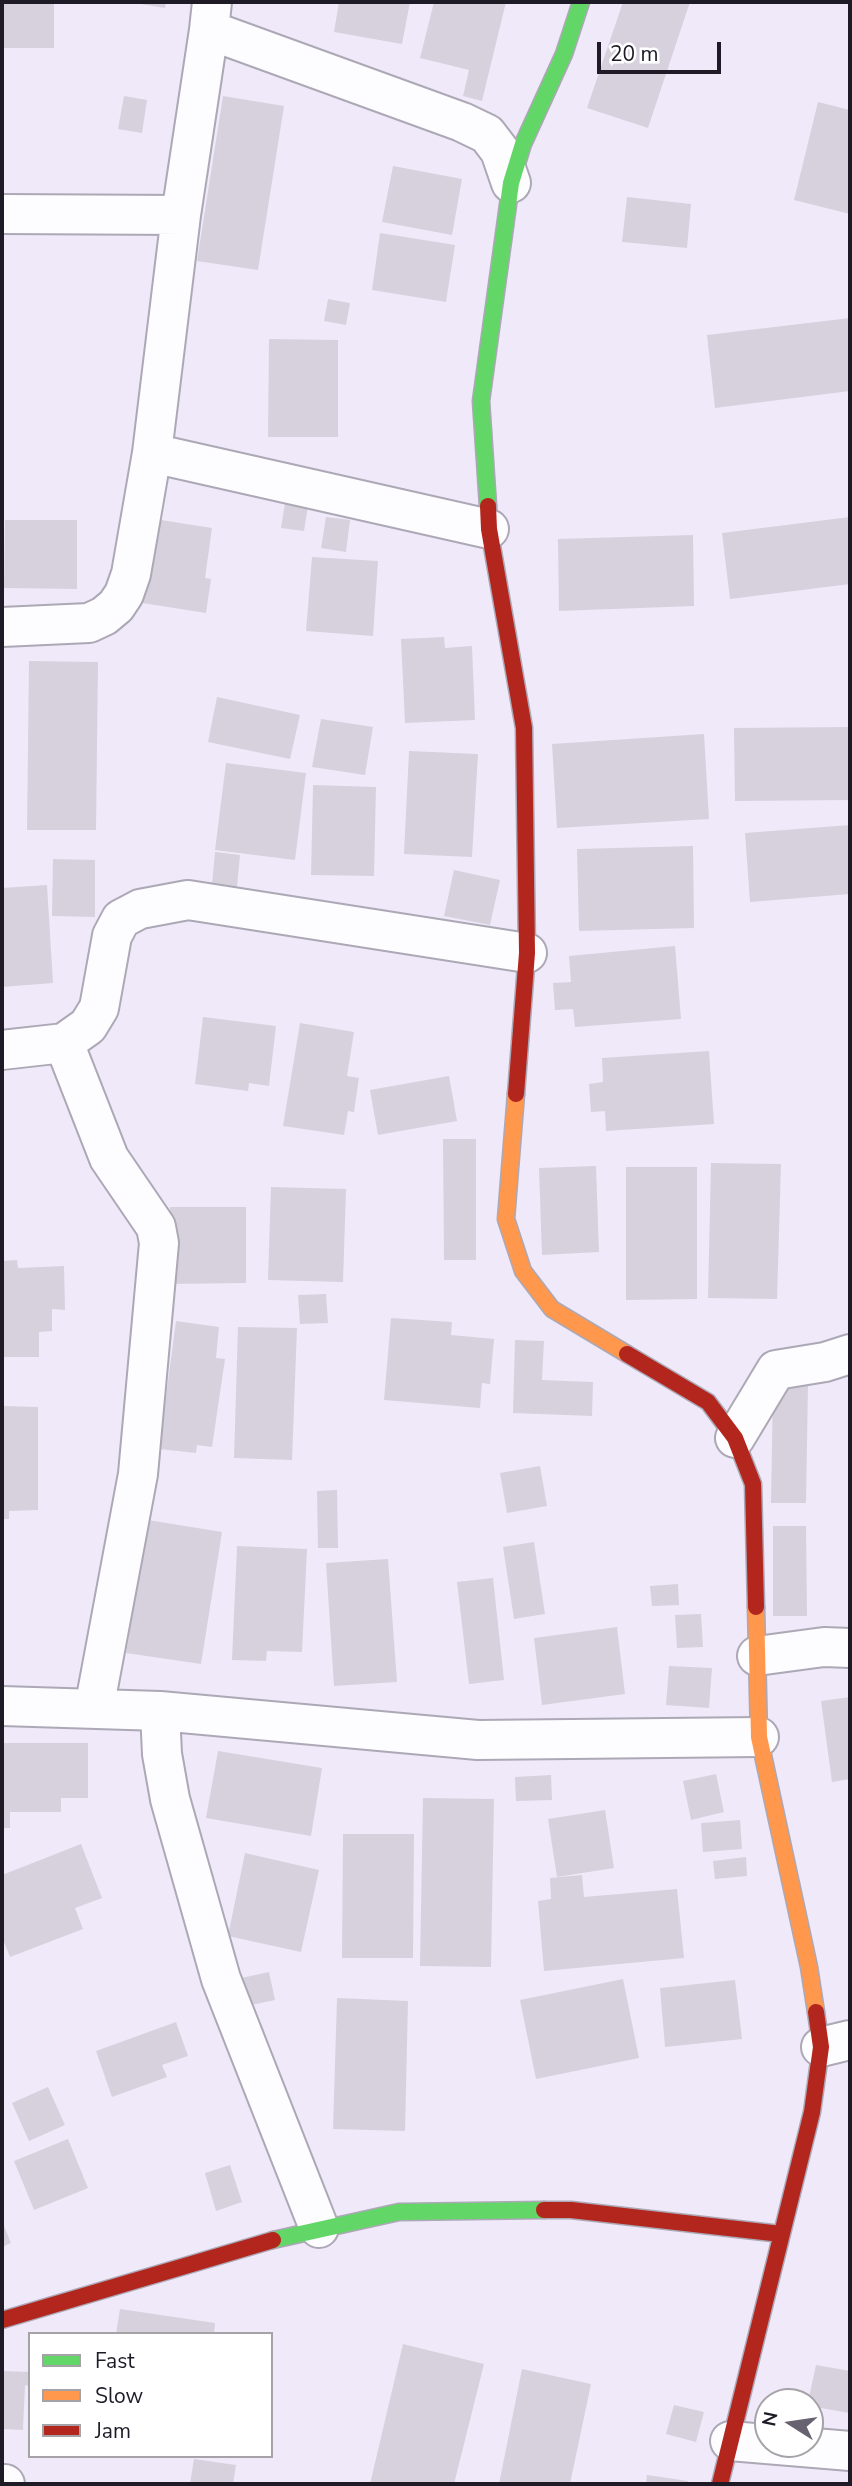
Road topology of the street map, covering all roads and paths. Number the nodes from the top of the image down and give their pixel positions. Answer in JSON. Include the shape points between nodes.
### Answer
{"nodes":[{"id":1,"x":581,"y":2,"type":"edge"},
{"id":2,"x":211,"y":16,"type":"edge"},
{"id":3,"x":511,"y":183,"type":"junction"},
{"id":4,"x":2,"y":214,"type":"edge"},
{"id":5,"x":181,"y":215,"type":"junction"},
{"id":6,"x":152,"y":453,"type":"junction"},
{"id":7,"x":489,"y":529,"type":"junction"},
{"id":8,"x":2,"y":627,"type":"edge"},
{"id":9,"x":527,"y":953,"type":"junction"},
{"id":10,"x":64,"y":1043,"type":"junction"},
{"id":11,"x":2,"y":1050,"type":"edge"},
{"id":12,"x":850,"y":1354,"type":"edge"},
{"id":13,"x":735,"y":1438,"type":"junction"},
{"id":14,"x":850,"y":1648,"type":"edge"},
{"id":15,"x":757,"y":1656,"type":"junction"},
{"id":16,"x":2,"y":1706,"type":"edge"},
{"id":17,"x":94,"y":1709,"type":"junction"},
{"id":18,"x":160,"y":1711,"type":"junction"},
{"id":19,"x":760,"y":1737,"type":"junction"},
{"id":20,"x":835,"y":2044,"type":"edge"},
{"id":21,"x":319,"y":2228,"type":"junction"},
{"id":22,"x":782,"y":2234,"type":"junction"},
{"id":23,"x":2,"y":2320,"type":"edge"},
{"id":24,"x":730,"y":2441,"type":"junction"},
{"id":25,"x":850,"y":2451,"type":"edge"},
{"id":26,"x":720,"y":2484,"type":"edge"}],
"edges":[{"from":1,"to":3,"type":"street"},
{"from":2,"to":3,"type":"street","via":[[487,134],[500,151]]},
{"from":2,"to":5,"type":"street"},
{"from":3,"to":7,"type":"street","via":[[481,401]]},
{"from":4,"to":5,"type":"street"},
{"from":5,"to":6,"type":"street"},
{"from":6,"to":7,"type":"street"},
{"from":6,"to":8,"type":"street","via":[[131,573],[116,606],[89,623]]},
{"from":7,"to":9,"type":"street","via":[[524,728]]},
{"from":9,"to":10,"type":"street","via":[[188,900],[140,909],[121,919],[111,936],[99,1008],[88,1026]]},
{"from":9,"to":13,"type":"street","via":[[506,1219],[523,1272],[552,1309],[708,1402]]},
{"from":10,"to":11,"type":"street"},
{"from":10,"to":17,"type":"street","via":[[109,1158],[156,1227],[159,1243],[138,1474]]},
{"from":12,"to":13,"type":"street","via":[[776,1370]]},
{"from":13,"to":15,"type":"street","via":[[753,1484]]},
{"from":14,"to":15,"type":"street"},
{"from":15,"to":19,"type":"street"},
{"from":16,"to":17,"type":"street"},
{"from":17,"to":18,"type":"street"},
{"from":18,"to":19,"type":"street","via":[[478,1740]]},
{"from":18,"to":21,"type":"street","via":[[170,1799],[221,1979]]},
{"from":19,"to":20,"type":"street","via":[[809,1967]]},
{"from":20,"to":22,"type":"street","via":[[812,2112]]},
{"from":21,"to":22,"type":"street","via":[[399,2213],[571,2210]]},
{"from":21,"to":23,"type":"street"},
{"from":22,"to":24,"type":"street"},
{"from":24,"to":25,"type":"street"},
{"from":24,"to":26,"type":"street"}]}
